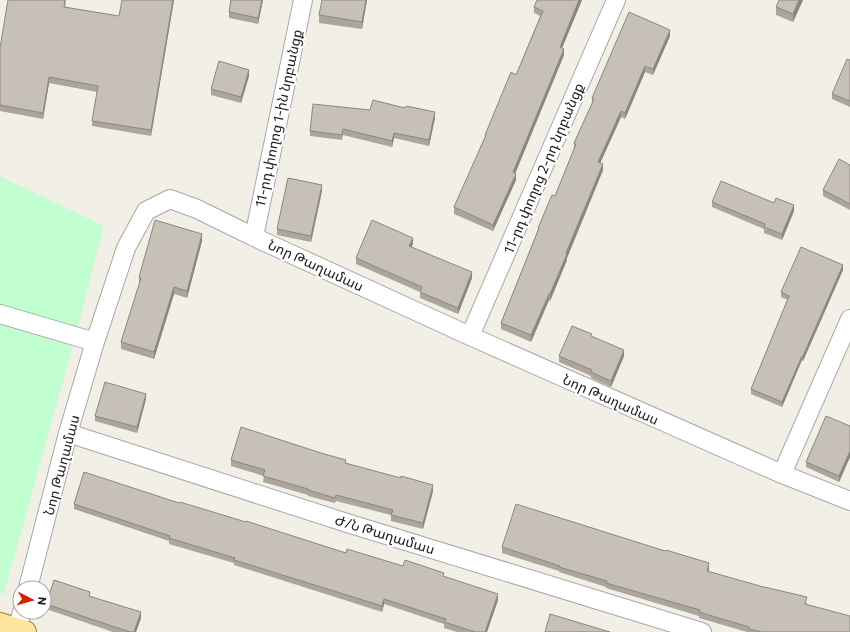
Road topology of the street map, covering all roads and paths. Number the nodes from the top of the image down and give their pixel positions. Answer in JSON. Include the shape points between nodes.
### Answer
{"nodes":[{"id":1,"x":303,"y":0,"type":"edge"},
{"id":2,"x":616,"y":0,"type":"edge"},
{"id":3,"x":254,"y":237,"type":"junction"},
{"id":4,"x":0,"y":314,"type":"edge"},
{"id":5,"x":850,"y":320,"type":"edge"},
{"id":6,"x":470,"y":336,"type":"junction"},
{"id":7,"x":95,"y":342,"type":"junction"},
{"id":8,"x":68,"y":433,"type":"junction"},
{"id":9,"x":782,"y":474,"type":"junction"},
{"id":10,"x":850,"y":501,"type":"edge"},
{"id":11,"x":30,"y":580,"type":"edge"},
{"id":12,"x":702,"y":632,"type":"edge"}],
"edges":[{"from":1,"to":3,"type":"street","name":"11-րդ փողոց 1-ին նրբանցք"},
{"from":2,"to":6,"type":"street","name":"11-րդ փողոց 2-րդ նրբանցք"},
{"from":3,"to":6,"type":"street","name":"Նոր Թաղամաս"},
{"from":3,"to":7,"type":"street","name":"Նոր Թաղամաս","via":[[197,209],[170,199],[146,211],[126,248]]},
{"from":4,"to":7,"type":"street"},
{"from":5,"to":9,"type":"street"},
{"from":6,"to":9,"type":"street","name":"Նոր Թաղամաս"},
{"from":7,"to":8,"type":"street","name":"Նոր Թաղամաս"},
{"from":8,"to":11,"type":"street","name":"Նոր Թաղամաս"},
{"from":8,"to":12,"type":"street","name":"Ժ/Ն Թաղամաս","via":[[347,523]]},
{"from":9,"to":10,"type":"street","name":"Նոր Թաղամաս"}]}
